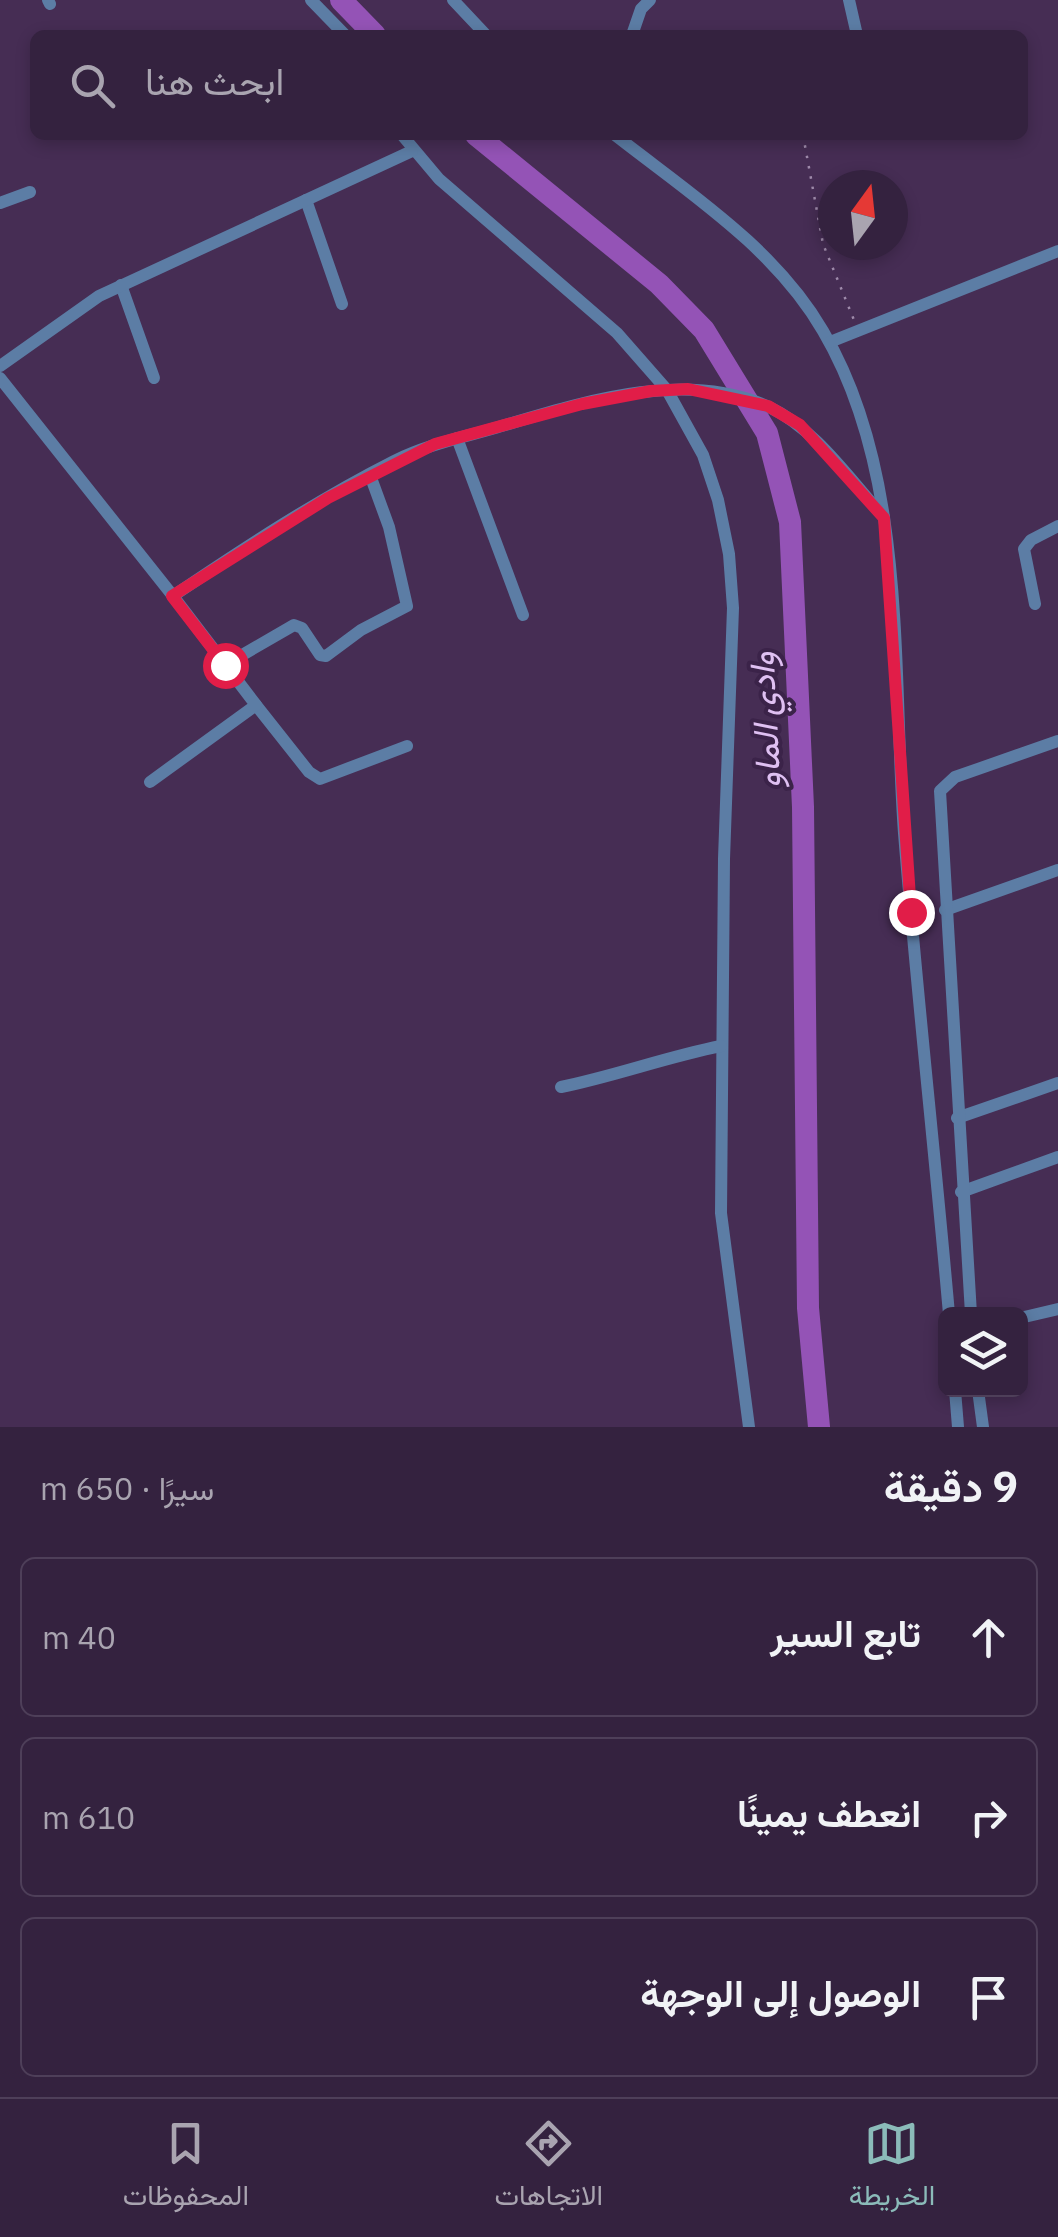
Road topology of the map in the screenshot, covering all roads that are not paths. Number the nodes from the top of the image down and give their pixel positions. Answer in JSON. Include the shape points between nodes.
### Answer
{"nodes":[{"id":1,"x":311,"y":0,"type":"edge"},
{"id":2,"x":453,"y":0,"type":"edge"},
{"id":3,"x":650,"y":0,"type":"edge"},
{"id":4,"x":848,"y":0,"type":"edge"},
{"id":5,"x":340,"y":30,"type":"edge"},
{"id":6,"x":481,"y":30,"type":"edge"},
{"id":7,"x":634,"y":30,"type":"edge"},
{"id":8,"x":856,"y":30,"type":"edge"},
{"id":9,"x":405,"y":140,"type":"edge"},
{"id":10,"x":621,"y":140,"type":"edge"},
{"id":11,"x":412,"y":151,"type":"junction"},
{"id":12,"x":30,"y":192,"type":"dead end"},
{"id":13,"x":306,"y":200,"type":"junction"},
{"id":14,"x":0,"y":203,"type":"edge"},
{"id":15,"x":1058,"y":251,"type":"edge"},
{"id":16,"x":120,"y":285,"type":"junction"},
{"id":17,"x":342,"y":304,"type":"dead end"},
{"id":18,"x":830,"y":342,"type":"junction"},
{"id":19,"x":0,"y":366,"type":"edge"},
{"id":20,"x":0,"y":378,"type":"edge"},
{"id":21,"x":154,"y":378,"type":"dead end"},
{"id":22,"x":667,"y":390,"type":"junction"},
{"id":23,"x":457,"y":438,"type":"junction"},
{"id":24,"x":370,"y":475,"type":"junction"},
{"id":25,"x":884,"y":518,"type":"junction"},
{"id":26,"x":1058,"y":526,"type":"edge"},
{"id":27,"x":172,"y":596,"type":"junction"},
{"id":28,"x":1035,"y":604,"type":"dead end"},
{"id":29,"x":523,"y":615,"type":"dead end"},
{"id":30,"x":225,"y":665,"type":"junction"},
{"id":31,"x":256,"y":706,"type":"junction"},
{"id":32,"x":1058,"y":742,"type":"edge"},
{"id":33,"x":407,"y":746,"type":"dead end"},
{"id":34,"x":150,"y":782,"type":"dead end"},
{"id":35,"x":1058,"y":870,"type":"edge"},
{"id":36,"x":945,"y":910,"type":"junction"},
{"id":37,"x":721,"y":1046,"type":"junction"},
{"id":38,"x":1058,"y":1083,"type":"edge"},
{"id":39,"x":560,"y":1086,"type":"dead end"},
{"id":40,"x":957,"y":1118,"type":"junction"},
{"id":41,"x":1058,"y":1157,"type":"edge"},
{"id":42,"x":961,"y":1192,"type":"junction"},
{"id":43,"x":948,"y":1307,"type":"edge"},
{"id":44,"x":970,"y":1307,"type":"edge"},
{"id":45,"x":1058,"y":1309,"type":"edge"},
{"id":46,"x":1028,"y":1316,"type":"edge"},
{"id":47,"x":956,"y":1397,"type":"edge"},
{"id":48,"x":979,"y":1397,"type":"edge"},
{"id":49,"x":749,"y":1427,"type":"edge"},
{"id":50,"x":958,"y":1427,"type":"edge"},
{"id":51,"x":983,"y":1427,"type":"edge"}],
"edges":[{"from":1,"to":5,"type":"street"},
{"from":2,"to":6,"type":"street"},
{"from":3,"to":7,"type":"street"},
{"from":4,"to":8,"type":"street"},
{"from":9,"to":11,"type":"street"},
{"from":10,"to":18,"type":"street","via":[[766,257]]},
{"from":11,"to":13,"type":"street"},
{"from":11,"to":22,"type":"street","via":[[617,333]]},
{"from":12,"to":14,"type":"street"},
{"from":13,"to":16,"type":"street"},
{"from":13,"to":17,"type":"street"},
{"from":15,"to":18,"type":"street"},
{"from":16,"to":19,"type":"street"},
{"from":16,"to":21,"type":"street"},
{"from":18,"to":25,"type":"street","via":[[866,421]]},
{"from":20,"to":27,"type":"street"},
{"from":22,"to":23,"type":"street","via":[[582,404]]},
{"from":22,"to":25,"type":"street","via":[[768,406],[800,425]]},
{"from":22,"to":37,"type":"street","via":[[703,455],[729,554],[734,660]]},
{"from":23,"to":24,"type":"street"},
{"from":23,"to":29,"type":"street"},
{"from":24,"to":27,"type":"street"},
{"from":24,"to":30,"type":"street","via":[[407,606],[326,656],[294,625]]},
{"from":25,"to":43,"type":"street","via":[[921,1055]]},
{"from":26,"to":28,"type":"street","via":[[1024,549]]},
{"from":27,"to":30,"type":"street"},
{"from":30,"to":31,"type":"street"},
{"from":31,"to":33,"type":"street","via":[[320,779]]},
{"from":31,"to":34,"type":"street"},
{"from":32,"to":36,"type":"street","via":[[955,777],[940,791]]},
{"from":35,"to":36,"type":"street"},
{"from":36,"to":40,"type":"street"},
{"from":37,"to":39,"type":"street"},
{"from":37,"to":49,"type":"street","via":[[721,1213]]},
{"from":38,"to":40,"type":"street"},
{"from":40,"to":42,"type":"street"},
{"from":41,"to":42,"type":"street"},
{"from":42,"to":44,"type":"street"},
{"from":45,"to":46,"type":"street"},
{"from":47,"to":50,"type":"street"},
{"from":48,"to":51,"type":"street"}]}
